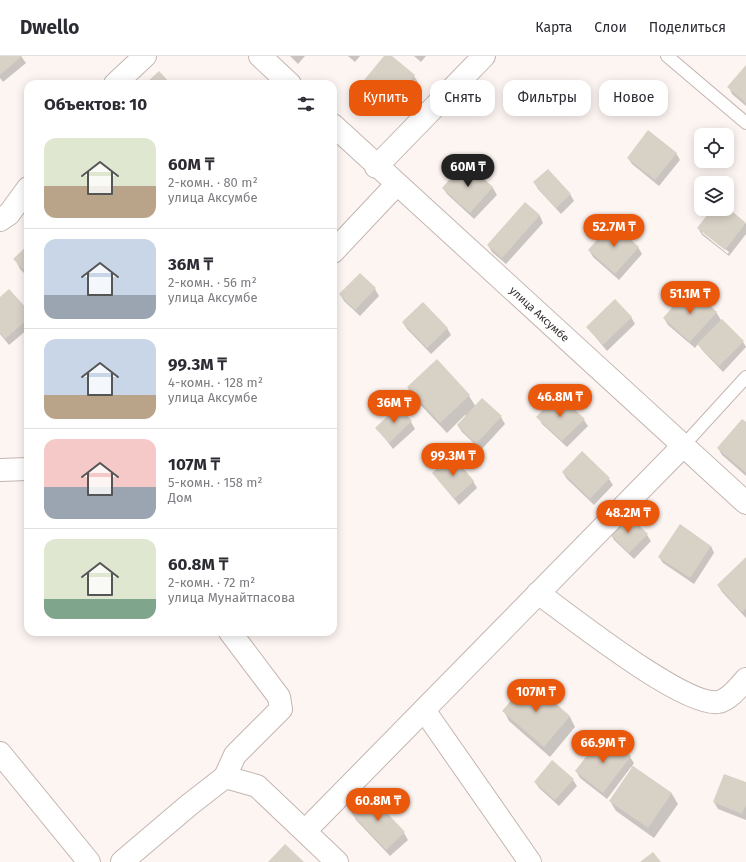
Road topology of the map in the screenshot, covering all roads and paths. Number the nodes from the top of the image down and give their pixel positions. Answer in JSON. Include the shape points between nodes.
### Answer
{"nodes":[{"id":1,"x":145,"y":56,"type":"edge"},
{"id":2,"x":260,"y":56,"type":"edge"},
{"id":3,"x":484,"y":56,"type":"edge"},
{"id":4,"x":668,"y":56,"type":"edge"},
{"id":5,"x":119,"y":80,"type":"edge"},
{"id":6,"x":286,"y":80,"type":"edge"},
{"id":7,"x":746,"y":123,"type":"edge"},
{"id":8,"x":337,"y":129,"type":"edge"},
{"id":9,"x":376,"y":167,"type":"junction"},
{"id":10,"x":396,"y":185,"type":"junction"},
{"id":11,"x":24,"y":193,"type":"edge"},
{"id":12,"x":0,"y":220,"type":"edge"},
{"id":13,"x":337,"y":248,"type":"edge"},
{"id":14,"x":746,"y":377,"type":"edge"},
{"id":15,"x":683,"y":446,"type":"junction"},
{"id":16,"x":24,"y":469,"type":"edge"},
{"id":17,"x":0,"y":470,"type":"edge"},
{"id":18,"x":746,"y":503,"type":"edge"},
{"id":19,"x":538,"y":593,"type":"junction"},
{"id":20,"x":233,"y":636,"type":"edge"},
{"id":21,"x":746,"y":679,"type":"edge"},
{"id":22,"x":424,"y":710,"type":"junction"},
{"id":23,"x":0,"y":753,"type":"edge"},
{"id":24,"x":225,"y":777,"type":"junction"},
{"id":25,"x":305,"y":831,"type":"junction"},
{"id":26,"x":89,"y":862,"type":"edge"},
{"id":27,"x":122,"y":862,"type":"edge"},
{"id":28,"x":337,"y":862,"type":"edge"},
{"id":29,"x":530,"y":862,"type":"edge"}],
"edges":[{"from":1,"to":5,"type":"street"},
{"from":2,"to":6,"type":"street"},
{"from":3,"to":9,"type":"street"},
{"from":4,"to":7,"type":"lane"},
{"from":8,"to":9,"type":"street","name":"улица Аксумбе"},
{"from":9,"to":10,"type":"street","name":"улица Аксумбе"},
{"from":10,"to":13,"type":"street"},
{"from":10,"to":15,"type":"street","name":"улица Аксумбе"},
{"from":11,"to":12,"type":"street","via":[[9,214]]},
{"from":14,"to":15,"type":"lane"},
{"from":15,"to":18,"type":"street","name":"улица Аксумбе"},
{"from":15,"to":19,"type":"street"},
{"from":16,"to":17,"type":"street"},
{"from":19,"to":21,"type":"street","via":[[658,678],[702,701],[718,702],[730,695]]},
{"from":19,"to":22,"type":"street"},
{"from":20,"to":24,"type":"street","via":[[279,697],[281,709],[235,754]]},
{"from":22,"to":25,"type":"street"},
{"from":22,"to":29,"type":"street"},
{"from":23,"to":26,"type":"street"},
{"from":24,"to":25,"type":"street","via":[[257,786]]},
{"from":24,"to":27,"type":"street","via":[[189,804]]},
{"from":25,"to":28,"type":"street"}]}
